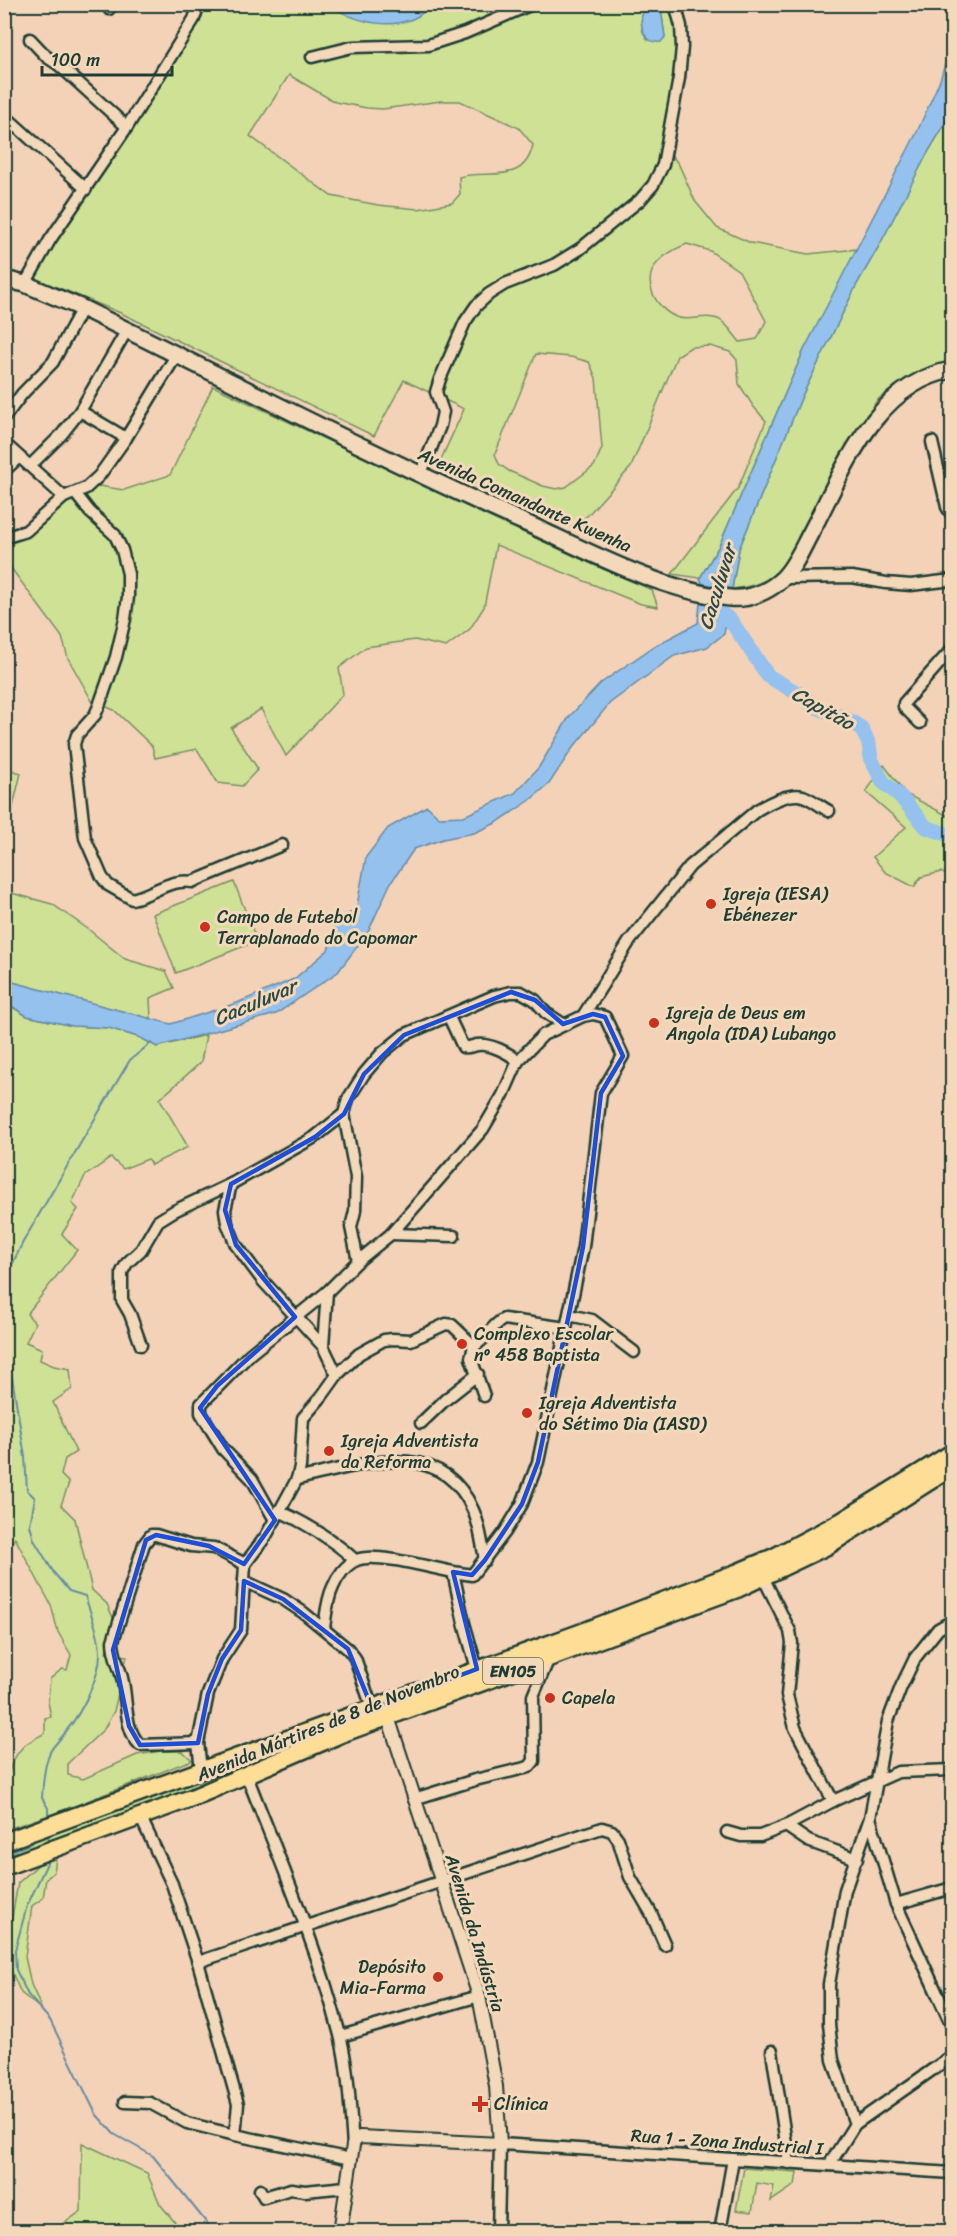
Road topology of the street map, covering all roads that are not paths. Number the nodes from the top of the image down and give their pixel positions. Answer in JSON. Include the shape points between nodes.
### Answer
{"nodes":[{"id":1,"x":199,"y":4,"type":"edge"},
{"id":2,"x":532,"y":4,"type":"edge"},
{"id":3,"x":675,"y":4,"type":"edge"},
{"id":4,"x":30,"y":39,"type":"dead end"},
{"id":5,"x":312,"y":57,"type":"dead end"},
{"id":6,"x":4,"y":115,"type":"edge"},
{"id":7,"x":127,"y":127,"type":"junction"},
{"id":8,"x":86,"y":189,"type":"junction"},
{"id":9,"x":4,"y":279,"type":"edge"},
{"id":10,"x":25,"y":284,"type":"junction"},
{"id":11,"x":82,"y":308,"type":"junction"},
{"id":12,"x":127,"y":330,"type":"junction"},
{"id":13,"x":177,"y":354,"type":"junction"},
{"id":14,"x":952,"y":370,"type":"edge"},
{"id":15,"x":80,"y":411,"type":"junction"},
{"id":16,"x":4,"y":418,"type":"edge"},
{"id":17,"x":126,"y":438,"type":"junction"},
{"id":18,"x":932,"y":442,"type":"dead end"},
{"id":19,"x":4,"y":444,"type":"edge"},
{"id":20,"x":19,"y":457,"type":"junction"},
{"id":21,"x":30,"y":466,"type":"junction"},
{"id":22,"x":4,"y":471,"type":"edge"},
{"id":23,"x":420,"y":476,"type":"junction"},
{"id":24,"x":75,"y":493,"type":"junction"},
{"id":25,"x":64,"y":497,"type":"junction"},
{"id":26,"x":952,"y":515,"type":"edge"},
{"id":27,"x":4,"y":538,"type":"edge"},
{"id":28,"x":784,"y":578,"type":"junction"},
{"id":29,"x":952,"y":580,"type":"edge"},
{"id":30,"x":952,"y":649,"type":"edge"},
{"id":31,"x":920,"y":723,"type":"dead end"},
{"id":32,"x":829,"y":812,"type":"dead end"},
{"id":33,"x":282,"y":845,"type":"dead end"},
{"id":34,"x":583,"y":1016,"type":"junction"},
{"id":35,"x":449,"y":1017,"type":"junction"},
{"id":36,"x":563,"y":1024,"type":"junction"},
{"id":37,"x":518,"y":1061,"type":"junction"},
{"id":38,"x":344,"y":1114,"type":"junction"},
{"id":39,"x":231,"y":1184,"type":"junction"},
{"id":40,"x":391,"y":1233,"type":"junction"},
{"id":41,"x":454,"y":1236,"type":"dead end"},
{"id":42,"x":358,"y":1261,"type":"junction"},
{"id":43,"x":327,"y":1292,"type":"junction"},
{"id":44,"x":569,"y":1315,"type":"junction"},
{"id":45,"x":295,"y":1317,"type":"junction"},
{"id":46,"x":566,"y":1328,"type":"junction"},
{"id":47,"x":141,"y":1345,"type":"dead end"},
{"id":48,"x":323,"y":1346,"type":"junction"},
{"id":49,"x":474,"y":1346,"type":"junction"},
{"id":50,"x":634,"y":1352,"type":"dead end"},
{"id":51,"x":478,"y":1374,"type":"junction"},
{"id":52,"x":337,"y":1375,"type":"junction"},
{"id":53,"x":484,"y":1396,"type":"dead end"},
{"id":54,"x":421,"y":1423,"type":"dead end"},
{"id":55,"x":952,"y":1454,"type":"edge"},
{"id":56,"x":952,"y":1467,"type":"edge"},
{"id":57,"x":297,"y":1479,"type":"junction"},
{"id":58,"x":277,"y":1515,"type":"junction"},
{"id":59,"x":355,"y":1560,"type":"junction"},
{"id":60,"x":485,"y":1560,"type":"junction"},
{"id":61,"x":244,"y":1564,"type":"junction"},
{"id":62,"x":453,"y":1572,"type":"junction"},
{"id":63,"x":763,"y":1577,"type":"junction"},
{"id":64,"x":244,"y":1581,"type":"junction"},
{"id":65,"x":952,"y":1621,"type":"edge"},
{"id":66,"x":324,"y":1628,"type":"junction"},
{"id":67,"x":549,"y":1658,"type":"junction"},
{"id":68,"x":477,"y":1670,"type":"junction"},
{"id":69,"x":372,"y":1708,"type":"junction"},
{"id":70,"x":388,"y":1717,"type":"junction"},
{"id":71,"x":198,"y":1743,"type":"junction"},
{"id":72,"x":201,"y":1770,"type":"junction"},
{"id":73,"x":952,"y":1770,"type":"edge"},
{"id":74,"x":247,"y":1776,"type":"junction"},
{"id":75,"x":877,"y":1781,"type":"junction"},
{"id":76,"x":414,"y":1799,"type":"junction"},
{"id":77,"x":832,"y":1801,"type":"junction"},
{"id":78,"x":141,"y":1818,"type":"junction"},
{"id":79,"x":870,"y":1818,"type":"junction"},
{"id":80,"x":786,"y":1826,"type":"junction"},
{"id":81,"x":727,"y":1832,"type":"dead end"},
{"id":82,"x":4,"y":1842,"type":"edge"},
{"id":83,"x":857,"y":1859,"type":"junction"},
{"id":84,"x":4,"y":1867,"type":"edge"},
{"id":85,"x":441,"y":1881,"type":"junction"},
{"id":86,"x":952,"y":1888,"type":"edge"},
{"id":87,"x":896,"y":1904,"type":"junction"},
{"id":88,"x":306,"y":1926,"type":"junction"},
{"id":89,"x":665,"y":1945,"type":"dead end"},
{"id":90,"x":198,"y":1962,"type":"junction"},
{"id":91,"x":479,"y":1996,"type":"junction"},
{"id":92,"x":952,"y":2026,"type":"edge"},
{"id":93,"x":341,"y":2037,"type":"junction"},
{"id":94,"x":772,"y":2051,"type":"dead end"},
{"id":95,"x":952,"y":2056,"type":"edge"},
{"id":96,"x":125,"y":2102,"type":"dead end"},
{"id":97,"x":855,"y":2124,"type":"junction"},
{"id":98,"x":235,"y":2134,"type":"junction"},
{"id":99,"x":500,"y":2144,"type":"junction"},
{"id":100,"x":353,"y":2145,"type":"junction"},
{"id":101,"x":351,"y":2158,"type":"junction"},
{"id":102,"x":733,"y":2159,"type":"junction"},
{"id":103,"x":789,"y":2163,"type":"junction"},
{"id":104,"x":829,"y":2165,"type":"junction"},
{"id":105,"x":952,"y":2173,"type":"edge"},
{"id":106,"x":346,"y":2187,"type":"junction"},
{"id":107,"x":260,"y":2190,"type":"dead end"},
{"id":108,"x":340,"y":2232,"type":"edge"},
{"id":109,"x":498,"y":2232,"type":"edge"},
{"id":110,"x":720,"y":2232,"type":"edge"}],
"edges":[{"from":1,"to":7,"type":"street","via":[[194,19]]},
{"from":2,"to":5,"type":"street","via":[[428,45],[352,47]]},
{"from":3,"to":23,"type":"street","via":[[681,26],[679,78],[663,165],[653,185],[580,249],[554,265],[505,284],[476,306],[440,379],[436,392],[443,412]]},
{"from":4,"to":7,"type":"street"},
{"from":6,"to":8,"type":"street"},
{"from":7,"to":8,"type":"street"},
{"from":8,"to":10,"type":"street"},
{"from":9,"to":10,"type":"main road","name":"Avenida Comandante Kwenha"},
{"from":10,"to":11,"type":"main road","name":"Avenida Comandante Kwenha"},
{"from":11,"to":12,"type":"main road","name":"Avenida Comandante Kwenha"},
{"from":11,"to":16,"type":"street","via":[[53,362]]},
{"from":12,"to":13,"type":"main road","name":"Avenida Comandante Kwenha"},
{"from":12,"to":15,"type":"street"},
{"from":13,"to":17,"type":"street"},
{"from":13,"to":23,"type":"main road","name":"Avenida Comandante Kwenha"},
{"from":14,"to":28,"type":"main road","name":"Avenida Comandante Kwenha","via":[[914,384],[875,417]]},
{"from":15,"to":17,"type":"street"},
{"from":15,"to":21,"type":"street"},
{"from":17,"to":24,"type":"street","via":[[99,476]]},
{"from":18,"to":26,"type":"street"},
{"from":19,"to":20,"type":"street"},
{"from":20,"to":21,"type":"street"},
{"from":20,"to":22,"type":"street"},
{"from":21,"to":25,"type":"street"},
{"from":23,"to":28,"type":"main road","name":"Avenida Comandante Kwenha","via":[[634,571],[699,594],[733,599],[752,597]]},
{"from":24,"to":25,"type":"street"},
{"from":24,"to":33,"type":"street","via":[[115,535],[128,574],[125,619],[116,657],[95,715],[74,744],[83,831],[102,877],[132,899],[167,885],[192,882]]},
{"from":25,"to":27,"type":"street","via":[[26,531]]},
{"from":28,"to":29,"type":"street","via":[[852,577],[911,585]]},
{"from":30,"to":31,"type":"street","via":[[904,703]]},
{"from":32,"to":34,"type":"street","via":[[796,795],[757,810],[690,866],[629,942]]},
{"from":34,"to":36,"type":"street"},
{"from":34,"to":44,"type":"street","via":[[605,1017],[623,1056],[601,1093],[583,1247]]},
{"from":35,"to":36,"type":"street","via":[[494,996],[521,992]]},
{"from":35,"to":37,"type":"street","via":[[463,1047],[499,1049]]},
{"from":35,"to":38,"type":"street","via":[[404,1035],[382,1053],[348,1099]]},
{"from":36,"to":37,"type":"street","via":[[543,1035]]},
{"from":37,"to":40,"type":"street","via":[[483,1129]]},
{"from":38,"to":39,"type":"street","via":[[315,1137]]},
{"from":38,"to":42,"type":"street","via":[[356,1177],[351,1227]]},
{"from":39,"to":45,"type":"street","via":[[225,1209],[236,1245]]},
{"from":39,"to":47,"type":"street","via":[[158,1221],[141,1250],[127,1263],[122,1272],[122,1300]]},
{"from":40,"to":41,"type":"street"},
{"from":40,"to":42,"type":"street"},
{"from":42,"to":43,"type":"street"},
{"from":43,"to":45,"type":"street"},
{"from":43,"to":48,"type":"street"},
{"from":44,"to":46,"type":"street"},
{"from":44,"to":50,"type":"street","via":[[592,1320]]},
{"from":45,"to":48,"type":"street"},
{"from":45,"to":58,"type":"street","via":[[250,1354],[200,1408],[224,1449],[252,1479]]},
{"from":46,"to":49,"type":"street","via":[[504,1319]]},
{"from":46,"to":60,"type":"street","via":[[538,1462],[522,1504]]},
{"from":48,"to":52,"type":"street"},
{"from":49,"to":51,"type":"street","via":[[471,1358]]},
{"from":49,"to":52,"type":"street","via":[[446,1324],[411,1340],[384,1340],[359,1354]]},
{"from":51,"to":53,"type":"street"},
{"from":51,"to":54,"type":"street"},
{"from":52,"to":57,"type":"street","via":[[303,1418]]},
{"from":55,"to":68,"type":"main road","name":"Avenida Mártires de 8 de Novembro","number":"EN105","via":[[774,1557]]},
{"from":56,"to":63,"type":"main road","name":"Avenida Mártires de 8 de Novembro","number":"EN105","via":[[837,1540]]},
{"from":57,"to":58,"type":"street"},
{"from":57,"to":60,"type":"street","via":[[397,1460],[420,1462],[437,1469],[451,1478],[474,1511]]},
{"from":58,"to":59,"type":"street","via":[[312,1527]]},
{"from":58,"to":61,"type":"street"},
{"from":59,"to":62,"type":"street","via":[[386,1559]]},
{"from":59,"to":66,"type":"street","via":[[332,1588]]},
{"from":60,"to":62,"type":"street","via":[[472,1575]]},
{"from":61,"to":64,"type":"street"},
{"from":61,"to":71,"type":"street","via":[[214,1548],[151,1535],[144,1544],[113,1641],[134,1739],[140,1745]]},
{"from":62,"to":68,"type":"street"},
{"from":63,"to":67,"type":"main road","name":"Avenida Mártires de 8 de Novembro","number":"EN105"},
{"from":63,"to":77,"type":"street","via":[[790,1631],[787,1695],[795,1728]]},
{"from":64,"to":66,"type":"street","via":[[283,1599]]},
{"from":64,"to":71,"type":"street","via":[[241,1630],[222,1659],[208,1694]]},
{"from":65,"to":75,"type":"street","via":[[938,1629],[915,1658],[901,1687],[888,1721]]},
{"from":66,"to":69,"type":"street","via":[[356,1658]]},
{"from":67,"to":70,"type":"main road","name":"Avenida Mártires de 8 de Novembro","number":"EN105"},
{"from":67,"to":76,"type":"street","via":[[533,1696],[534,1761],[529,1767]]},
{"from":68,"to":69,"type":"main road","name":"Avenida Mártires de 8 de Novembro","number":"EN105"},
{"from":69,"to":72,"type":"main road","name":"Avenida Mártires de 8 de Novembro","number":"EN105"},
{"from":70,"to":74,"type":"main road","name":"Avenida Mártires de 8 de Novembro","number":"EN105"},
{"from":70,"to":76,"type":"street","name":"Avenida da Indústria"},
{"from":71,"to":72,"type":"street"},
{"from":72,"to":82,"type":"main road","name":"Avenida Mártires de 8 de Novembro","number":"EN105"},
{"from":73,"to":75,"type":"street","via":[[898,1772]]},
{"from":74,"to":78,"type":"main road","name":"Avenida Mártires de 8 de Novembro","number":"EN105"},
{"from":74,"to":88,"type":"street"},
{"from":75,"to":77,"type":"street"},
{"from":75,"to":79,"type":"street"},
{"from":76,"to":85,"type":"street","name":"Avenida da Indústria"},
{"from":77,"to":80,"type":"street"},
{"from":78,"to":84,"type":"main road","name":"Avenida Mártires de 8 de Novembro","number":"EN105"},
{"from":78,"to":90,"type":"street","via":[[172,1884]]},
{"from":79,"to":83,"type":"street"},
{"from":79,"to":87,"type":"street"},
{"from":80,"to":81,"type":"street","via":[[760,1836]]},
{"from":80,"to":83,"type":"street","via":[[808,1841]]},
{"from":83,"to":97,"type":"street","via":[[845,1890],[828,1984],[833,2060]]},
{"from":85,"to":88,"type":"street"},
{"from":85,"to":89,"type":"street","via":[[602,1828],[612,1831],[618,1839],[630,1877]]},
{"from":85,"to":91,"type":"street","name":"Avenida da Indústria"},
{"from":86,"to":87,"type":"street"},
{"from":87,"to":92,"type":"street"},
{"from":88,"to":90,"type":"street"},
{"from":88,"to":93,"type":"street"},
{"from":90,"to":98,"type":"street","via":[[238,2104]]},
{"from":91,"to":93,"type":"street"},
{"from":91,"to":99,"type":"street","name":"Avenida da Indústria","via":[[496,2086]]},
{"from":93,"to":100,"type":"street"},
{"from":94,"to":103,"type":"street"},
{"from":95,"to":97,"type":"street"},
{"from":96,"to":98,"type":"street","via":[[150,2103],[187,2123]]},
{"from":97,"to":104,"type":"street"},
{"from":98,"to":101,"type":"street"},
{"from":99,"to":100,"type":"street","via":[[360,2137]]},
{"from":99,"to":102,"type":"street","name":"Rua 1 - Zona Industrial I"},
{"from":99,"to":109,"type":"street"},
{"from":100,"to":101,"type":"street"},
{"from":101,"to":106,"type":"street"},
{"from":102,"to":103,"type":"street","name":"Rua 1 - Zona Industrial I"},
{"from":102,"to":110,"type":"street"},
{"from":103,"to":104,"type":"street","name":"Rua 1 - Zona Industrial I"},
{"from":104,"to":105,"type":"street","name":"Rua 1 - Zona Industrial I"},
{"from":106,"to":107,"type":"street","via":[[291,2189],[264,2197]]},
{"from":106,"to":108,"type":"street"}]}
